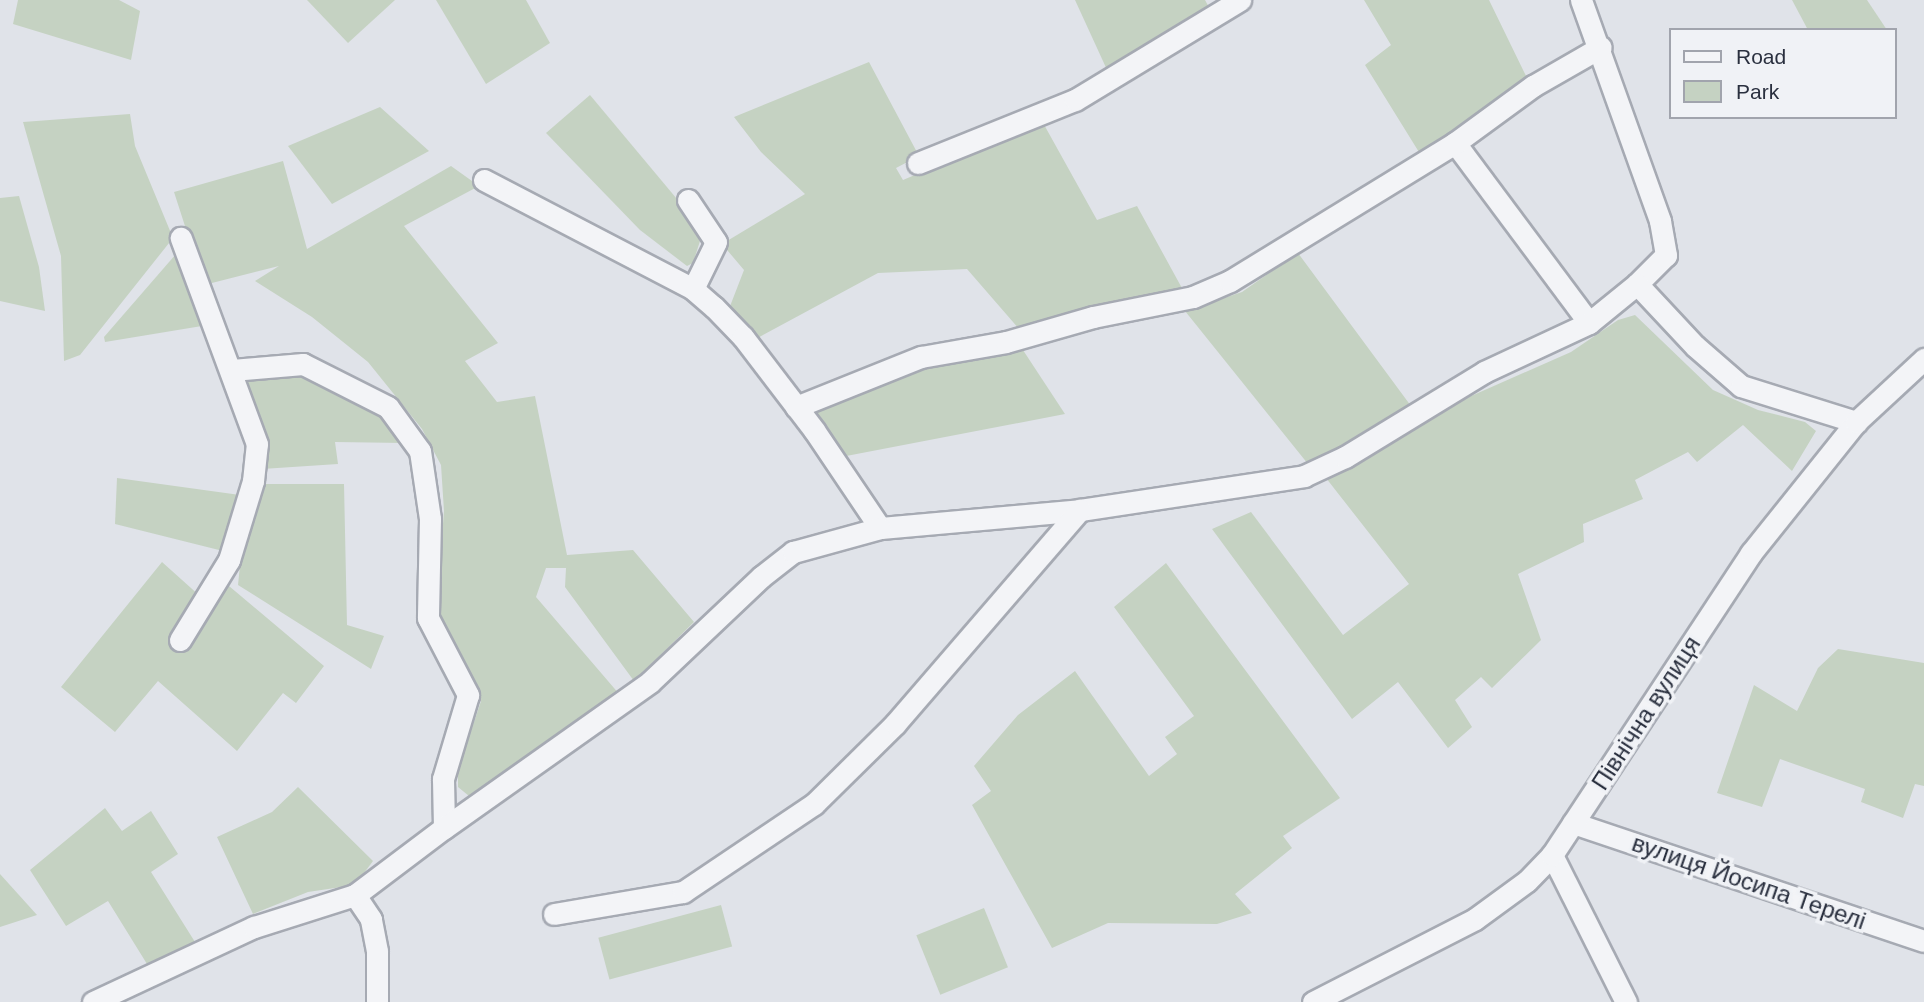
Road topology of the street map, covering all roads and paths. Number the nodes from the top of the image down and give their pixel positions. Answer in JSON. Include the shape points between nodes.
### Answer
{"nodes":[{"id":1,"x":1240,"y":0,"type":"edge"},
{"id":2,"x":1581,"y":0,"type":"edge"},
{"id":3,"x":1601,"y":47,"type":"junction"},
{"id":4,"x":1455,"y":143,"type":"junction"},
{"id":5,"x":918,"y":163,"type":"dead end"},
{"id":6,"x":484,"y":180,"type":"dead end"},
{"id":7,"x":688,"y":200,"type":"dead end"},
{"id":8,"x":181,"y":238,"type":"dead end"},
{"id":9,"x":1637,"y":284,"type":"junction"},
{"id":10,"x":693,"y":289,"type":"junction"},
{"id":11,"x":1589,"y":323,"type":"junction"},
{"id":12,"x":1924,"y":359,"type":"edge"},
{"id":13,"x":232,"y":370,"type":"junction"},
{"id":14,"x":796,"y":407,"type":"junction"},
{"id":15,"x":1856,"y":422,"type":"junction"},
{"id":16,"x":1080,"y":510,"type":"junction"},
{"id":17,"x":880,"y":528,"type":"junction"},
{"id":18,"x":180,"y":640,"type":"dead end"},
{"id":19,"x":1573,"y":823,"type":"junction"},
{"id":20,"x":444,"y":828,"type":"junction"},
{"id":21,"x":1552,"y":855,"type":"junction"},
{"id":22,"x":355,"y":895,"type":"junction"},
{"id":23,"x":554,"y":914,"type":"dead end"},
{"id":24,"x":1924,"y":941,"type":"edge"},
{"id":25,"x":93,"y":1002,"type":"edge"},
{"id":26,"x":377,"y":1002,"type":"edge"},
{"id":27,"x":1313,"y":1002,"type":"edge"},
{"id":28,"x":1626,"y":1002,"type":"edge"}],
"edges":[{"from":1,"to":5,"type":"street","via":[[1075,100]]},
{"from":2,"to":3,"type":"street"},
{"from":3,"to":4,"type":"street","via":[[1533,86]]},
{"from":3,"to":9,"type":"street","via":[[1660,221],[1666,255]]},
{"from":4,"to":11,"type":"street"},
{"from":4,"to":14,"type":"street","via":[[1272,259],[1193,297],[1093,317],[1006,342],[921,357]]},
{"from":6,"to":10,"type":"street"},
{"from":7,"to":10,"type":"street","via":[[716,242]]},
{"from":8,"to":13,"type":"street","via":[[205,313]]},
{"from":9,"to":11,"type":"street"},
{"from":9,"to":15,"type":"street","via":[[1695,346],[1741,386]]},
{"from":10,"to":14,"type":"street","via":[[743,337]]},
{"from":11,"to":16,"type":"street","via":[[1484,372],[1345,457],[1304,476]]},
{"from":12,"to":15,"type":"street","name":"Північна вулиця"},
{"from":13,"to":18,"type":"street","via":[[257,444],[253,481],[229,561]]},
{"from":13,"to":20,"type":"street","via":[[303,364],[388,407],[420,451],[430,519],[428,618],[468,695],[443,779]]},
{"from":14,"to":17,"type":"street"},
{"from":15,"to":19,"type":"street","name":"Північна вулиця","via":[[1751,554]]},
{"from":16,"to":17,"type":"street"},
{"from":16,"to":23,"type":"street","via":[[895,724],[814,804],[683,891]]},
{"from":17,"to":20,"type":"street","via":[[793,552],[650,682]]},
{"from":19,"to":21,"type":"street","name":"Північна вулиця"},
{"from":19,"to":24,"type":"street","name":"вулиця Йосипа Терелі"},
{"from":20,"to":22,"type":"street"},
{"from":21,"to":27,"type":"street","name":"Північна вулиця","via":[[1527,881],[1475,919]]},
{"from":21,"to":28,"type":"street"},
{"from":22,"to":25,"type":"street","via":[[254,927]]},
{"from":22,"to":26,"type":"street","via":[[372,919]]}]}
